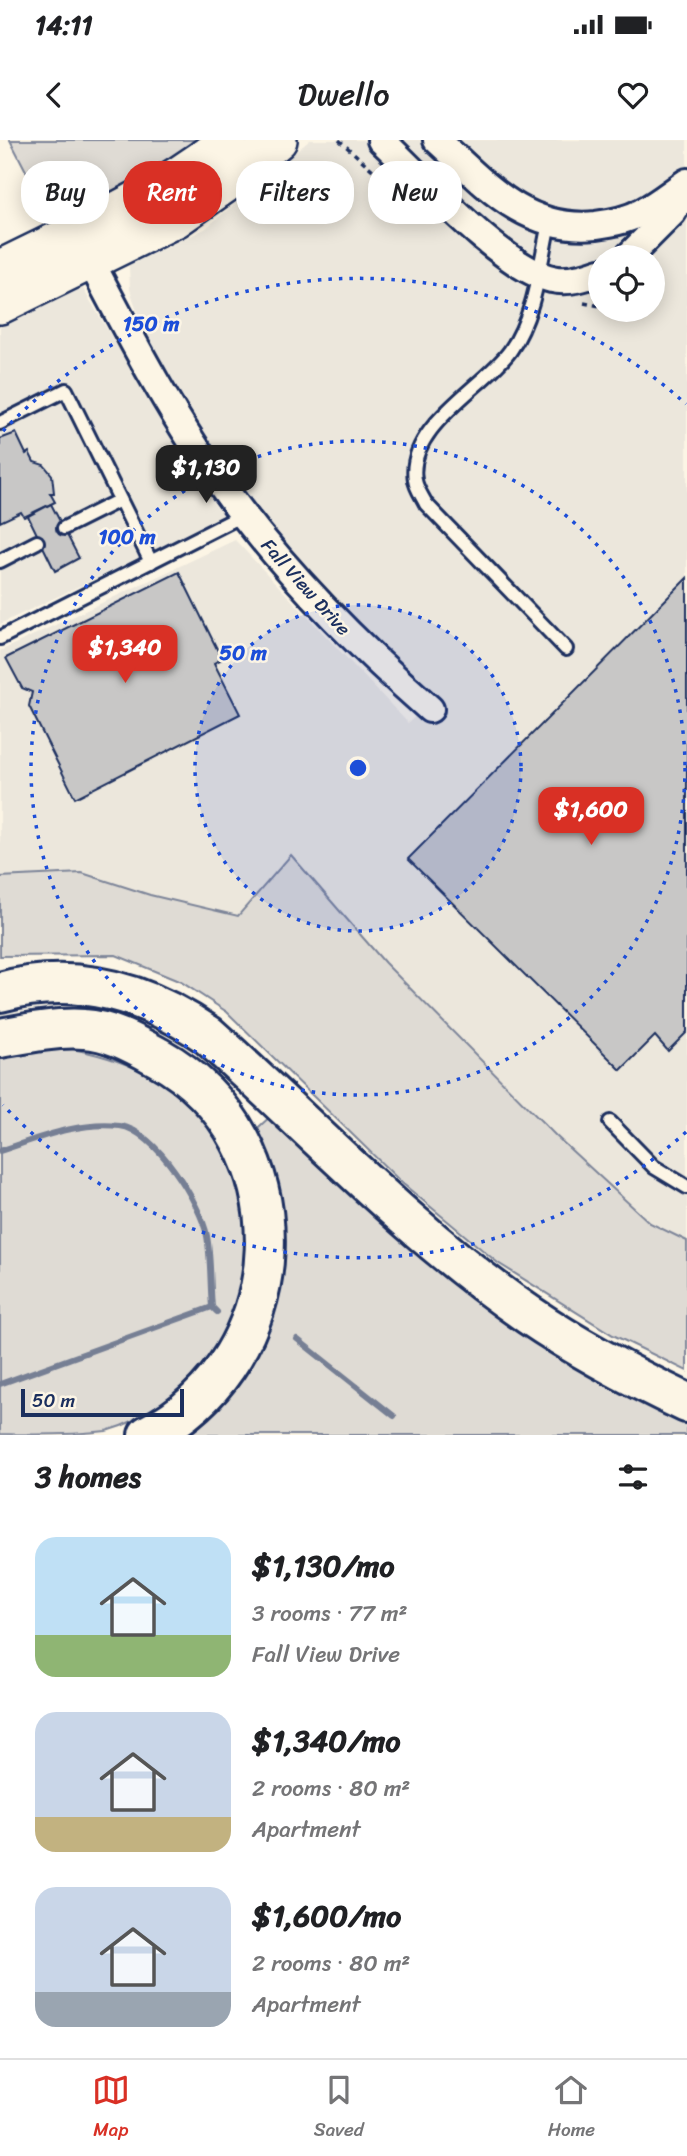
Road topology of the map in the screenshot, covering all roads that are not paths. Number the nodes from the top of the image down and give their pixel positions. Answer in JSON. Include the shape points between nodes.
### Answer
{"nodes":[{"id":1,"x":228,"y":140,"type":"edge"},
{"id":2,"x":278,"y":140,"type":"edge"},
{"id":3,"x":381,"y":140,"type":"edge"},
{"id":4,"x":437,"y":140,"type":"edge"},
{"id":5,"x":687,"y":182,"type":"edge"},
{"id":6,"x":687,"y":189,"type":"edge"},
{"id":7,"x":549,"y":223,"type":"junction"},
{"id":8,"x":640,"y":245,"type":"edge"},
{"id":9,"x":83,"y":246,"type":"junction"},
{"id":10,"x":0,"y":269,"type":"edge"},
{"id":11,"x":537,"y":274,"type":"junction"},
{"id":12,"x":588,"y":276,"type":"edge"},
{"id":13,"x":0,"y":305,"type":"edge"},
{"id":14,"x":0,"y":423,"type":"edge"},
{"id":15,"x":120,"y":500,"type":"junction"},
{"id":16,"x":243,"y":515,"type":"junction"},
{"id":17,"x":64,"y":528,"type":"dead end"},
{"id":18,"x":37,"y":542,"type":"dead end"},
{"id":19,"x":0,"y":561,"type":"edge"},
{"id":20,"x":151,"y":562,"type":"junction"},
{"id":21,"x":0,"y":638,"type":"edge"},
{"id":22,"x":566,"y":649,"type":"dead end"},
{"id":23,"x":430,"y":709,"type":"dead end"},
{"id":24,"x":0,"y":992,"type":"edge"},
{"id":25,"x":0,"y":1038,"type":"edge"},
{"id":26,"x":610,"y":1122,"type":"dead end"},
{"id":27,"x":687,"y":1187,"type":"edge"},
{"id":28,"x":687,"y":1403,"type":"edge"},
{"id":29,"x":148,"y":1435,"type":"edge"}],
"edges":[{"from":1,"to":9,"type":"street"},
{"from":2,"to":9,"type":"street","via":[[202,202]]},
{"from":3,"to":11,"type":"street","via":[[484,237]]},
{"from":4,"to":7,"type":"street","via":[[490,189],[526,214]]},
{"from":5,"to":7,"type":"street","via":[[642,212],[616,222],[584,226]]},
{"from":6,"to":8,"type":"street"},
{"from":7,"to":11,"type":"lane"},
{"from":9,"to":10,"type":"street"},
{"from":9,"to":13,"type":"street"},
{"from":9,"to":16,"type":"street","name":"Fall View Drive","via":[[161,390]]},
{"from":11,"to":12,"type":"street","via":[[555,280]]},
{"from":11,"to":22,"type":"lane","via":[[529,309],[510,352],[433,425],[415,463],[415,481],[426,504]]},
{"from":14,"to":15,"type":"lane","via":[[66,390]]},
{"from":15,"to":17,"type":"lane"},
{"from":15,"to":20,"type":"lane"},
{"from":16,"to":20,"type":"lane"},
{"from":16,"to":23,"type":"street","name":"Fall View Drive","via":[[332,619]]},
{"from":18,"to":19,"type":"lane"},
{"from":20,"to":21,"type":"lane"},
{"from":24,"to":28,"type":"highway","via":[[74,983],[116,989],[179,1015],[208,1035],[424,1234],[480,1279],[580,1349]]},
{"from":25,"to":29,"type":"highway","via":[[85,1028],[142,1048],[190,1077],[216,1102],[250,1158],[265,1225],[265,1262],[257,1304],[236,1352],[212,1388],[178,1418]]},
{"from":26,"to":27,"type":"lane","via":[[654,1167]]}]}
